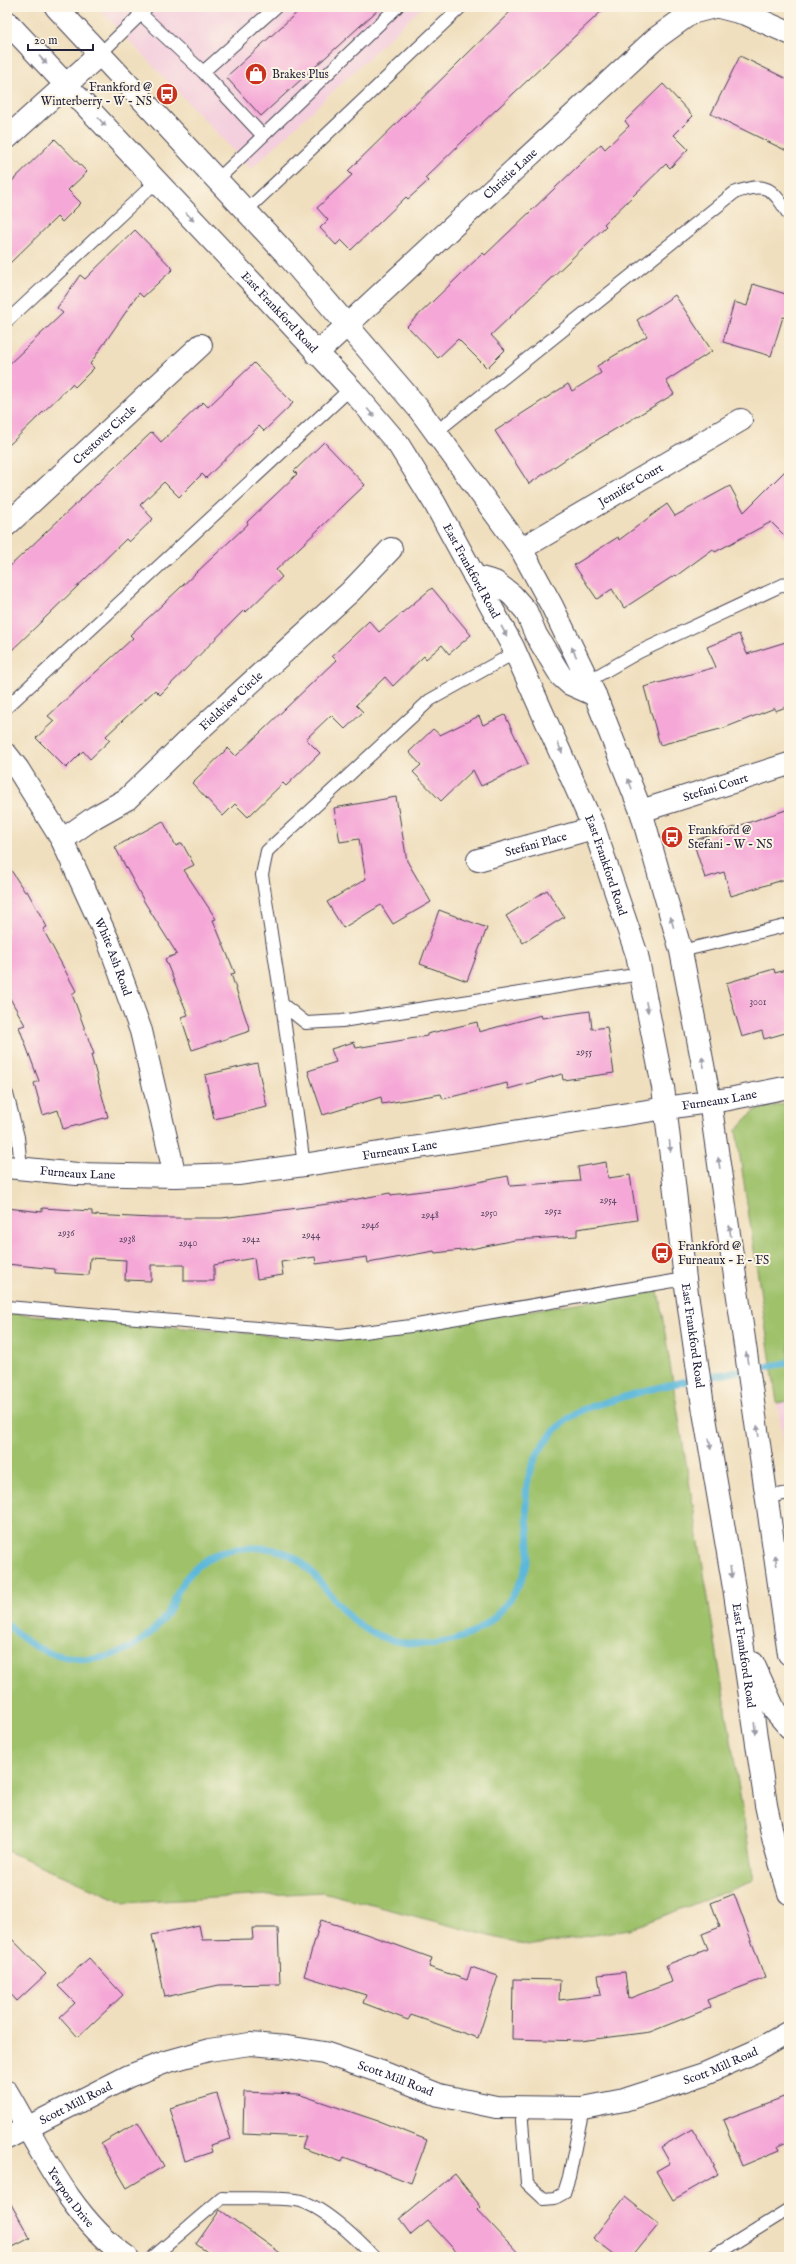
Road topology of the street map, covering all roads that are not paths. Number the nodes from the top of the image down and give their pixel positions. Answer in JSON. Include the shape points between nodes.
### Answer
{"nodes":[{"id":1,"x":56,"y":7,"type":"edge"},
{"id":2,"x":276,"y":7,"type":"edge"},
{"id":3,"x":397,"y":7,"type":"edge"},
{"id":4,"x":461,"y":7,"type":"edge"},
{"id":5,"x":714,"y":7,"type":"edge"},
{"id":6,"x":719,"y":7,"type":"edge"},
{"id":7,"x":141,"y":9,"type":"edge"},
{"id":8,"x":7,"y":22,"type":"edge"},
{"id":9,"x":789,"y":33,"type":"edge"},
{"id":10,"x":100,"y":54,"type":"junction"},
{"id":11,"x":203,"y":72,"type":"junction"},
{"id":12,"x":65,"y":84,"type":"junction"},
{"id":13,"x":263,"y":136,"type":"junction"},
{"id":14,"x":7,"y":138,"type":"edge"},
{"id":15,"x":217,"y":180,"type":"junction"},
{"id":16,"x":157,"y":181,"type":"junction"},
{"id":17,"x":246,"y":211,"type":"junction"},
{"id":18,"x":789,"y":215,"type":"edge"},
{"id":19,"x":7,"y":321,"type":"edge"},
{"id":20,"x":347,"y":324,"type":"junction"},
{"id":21,"x":201,"y":345,"type":"dead end"},
{"id":22,"x":316,"y":354,"type":"junction"},
{"id":23,"x":350,"y":389,"type":"junction"},
{"id":24,"x":742,"y":420,"type":"dead end"},
{"id":25,"x":436,"y":432,"type":"junction"},
{"id":26,"x":7,"y":525,"type":"edge"},
{"id":27,"x":391,"y":549,"type":"dead end"},
{"id":28,"x":521,"y":549,"type":"junction"},
{"id":29,"x":474,"y":576,"type":"junction"},
{"id":30,"x":789,"y":582,"type":"edge"},
{"id":31,"x":516,"y":652,"type":"junction"},
{"id":32,"x":591,"y":688,"type":"junction"},
{"id":33,"x":7,"y":707,"type":"edge"},
{"id":34,"x":7,"y":755,"type":"edge"},
{"id":35,"x":789,"y":764,"type":"edge"},
{"id":36,"x":641,"y":811,"type":"junction"},
{"id":37,"x":594,"y":828,"type":"junction"},
{"id":38,"x":62,"y":840,"type":"junction"},
{"id":39,"x":478,"y":860,"type":"dead end"},
{"id":40,"x":789,"y":925,"type":"edge"},
{"id":41,"x":681,"y":952,"type":"junction"},
{"id":42,"x":641,"y":974,"type":"junction"},
{"id":43,"x":282,"y":1004,"type":"junction"},
{"id":44,"x":789,"y":1087,"type":"edge"},
{"id":45,"x":7,"y":1094,"type":"edge"},
{"id":46,"x":710,"y":1101,"type":"junction"},
{"id":47,"x":666,"y":1108,"type":"junction"},
{"id":48,"x":304,"y":1165,"type":"junction"},
{"id":49,"x":14,"y":1167,"type":"edge"},
{"id":50,"x":175,"y":1176,"type":"junction"},
{"id":51,"x":685,"y":1279,"type":"junction"},
{"id":52,"x":7,"y":1307,"type":"edge"},
{"id":53,"x":789,"y":1493,"type":"edge"},
{"id":54,"x":767,"y":1497,"type":"junction"},
{"id":55,"x":785,"y":1590,"type":"edge"},
{"id":56,"x":740,"y":1630,"type":"junction"},
{"id":57,"x":789,"y":1654,"type":"edge"},
{"id":58,"x":789,"y":1727,"type":"edge"},
{"id":59,"x":789,"y":1893,"type":"edge"},
{"id":60,"x":789,"y":2032,"type":"edge"},
{"id":61,"x":7,"y":2092,"type":"edge"},
{"id":62,"x":583,"y":2108,"type":"junction"},
{"id":63,"x":521,"y":2109,"type":"junction"},
{"id":64,"x":26,"y":2127,"type":"junction"},
{"id":65,"x":7,"y":2138,"type":"edge"},
{"id":66,"x":789,"y":2209,"type":"edge"},
{"id":67,"x":127,"y":2257,"type":"edge"},
{"id":68,"x":153,"y":2257,"type":"edge"},
{"id":69,"x":374,"y":2257,"type":"edge"},
{"id":70,"x":712,"y":2257,"type":"edge"}],
"edges":[{"from":1,"to":10,"type":"main road"},
{"from":2,"to":11,"type":"lane"},
{"from":3,"to":13,"type":"lane"},
{"from":4,"to":17,"type":"lane"},
{"from":5,"to":20,"type":"main road","name":"Christie Lane","via":[[691,13],[656,39]]},
{"from":6,"to":9,"type":"main road","via":[[746,14]]},
{"from":7,"to":10,"type":"lane"},
{"from":7,"to":11,"type":"lane"},
{"from":8,"to":12,"type":"main road","name":"East Frankford Road","one_way":true},
{"from":10,"to":12,"type":"main road"},
{"from":10,"to":15,"type":"main road"},
{"from":11,"to":13,"type":"lane"},
{"from":12,"to":14,"type":"main road"},
{"from":12,"to":16,"type":"main road","name":"East Frankford Road","one_way":true},
{"from":13,"to":15,"type":"lane"},
{"from":15,"to":17,"type":"main road"},
{"from":16,"to":19,"type":"lane"},
{"from":16,"to":22,"type":"main road","name":"East Frankford Road","one_way":true},
{"from":17,"to":20,"type":"main road"},
{"from":18,"to":25,"type":"lane","via":[[775,193],[763,187],[747,188],[734,193]]},
{"from":20,"to":22,"type":"main road","name":"Christie Lane"},
{"from":20,"to":25,"type":"main road"},
{"from":21,"to":26,"type":"main road","name":"Crestover Circle"},
{"from":22,"to":23,"type":"main road","name":"East Frankford Road"},
{"from":23,"to":29,"type":"main road","name":"East Frankford Road","one_way":true,"via":[[398,444],[434,502]]},
{"from":23,"to":33,"type":"lane"},
{"from":24,"to":28,"type":"main road","name":"Jennifer Court"},
{"from":25,"to":28,"type":"main road"},
{"from":27,"to":38,"type":"main road","name":"Fieldview Circle","via":[[350,592],[187,741],[128,799],[95,817]]},
{"from":32,"to":28,"type":"main road","one_way":true,"via":[[552,606]]},
{"from":29,"to":31,"type":"main road","name":"East Frankford Road","one_way":true},
{"from":29,"to":32,"type":"main road","via":[[495,582],[512,595],[526,611],[536,635],[561,676],[570,684]]},
{"from":30,"to":32,"type":"lane","via":[[639,652]]},
{"from":31,"to":37,"type":"main road","name":"East Frankford Road","one_way":true},
{"from":31,"to":43,"type":"lane","via":[[430,700],[267,851],[262,875]]},
{"from":36,"to":32,"type":"main road","one_way":true},
{"from":34,"to":38,"type":"main road","name":"White Ash Road"},
{"from":35,"to":36,"type":"main road","name":"Stefani Court"},
{"from":41,"to":36,"type":"main road","one_way":true},
{"from":37,"to":39,"type":"main road","name":"Stefani Place"},
{"from":37,"to":42,"type":"main road","name":"East Frankford Road","via":[[637,955]]},
{"from":38,"to":50,"type":"main road","name":"White Ash Road","via":[[108,940],[141,1031]]},
{"from":40,"to":41,"type":"lane"},
{"from":46,"to":41,"type":"main road","one_way":true},
{"from":42,"to":43,"type":"lane","via":[[342,1021],[306,1023]]},
{"from":42,"to":47,"type":"main road","name":"East Frankford Road","one_way":true},
{"from":43,"to":48,"type":"lane"},
{"from":44,"to":46,"type":"main road","name":"Furneaux Lane"},
{"from":45,"to":49,"type":"lane","via":[[18,1137]]},
{"from":46,"to":47,"type":"main road","name":"Furneaux Lane"},
{"from":54,"to":46,"type":"main road","one_way":true},
{"from":47,"to":48,"type":"main road","name":"Furneaux Lane"},
{"from":47,"to":51,"type":"main road","name":"East Frankford Road","one_way":true},
{"from":48,"to":50,"type":"main road","name":"Furneaux Lane","via":[[238,1174]]},
{"from":49,"to":50,"type":"main road","name":"Furneaux Lane","via":[[77,1174]]},
{"from":51,"to":52,"type":"lane","via":[[411,1326],[340,1335]]},
{"from":51,"to":56,"type":"main road","name":"East Frankford Road","one_way":true},
{"from":53,"to":54,"type":"lane"},
{"from":55,"to":54,"type":"main road","one_way":true},
{"from":55,"to":57,"type":"main road"},
{"from":56,"to":58,"type":"main road","via":[[775,1711]]},
{"from":56,"to":59,"type":"main road","name":"East Frankford Road","one_way":true,"via":[[766,1805]]},
{"from":60,"to":62,"type":"main road","name":"Scott Mill Road","via":[[756,2051],[704,2074],[624,2100]]},
{"from":61,"to":64,"type":"main road","name":"Yewpon Drive"},
{"from":62,"to":63,"type":"main road","name":"Scott Mill Road"},
{"from":62,"to":63,"type":"lane","via":[[570,2177],[564,2194],[544,2199],[527,2183]]},
{"from":63,"to":64,"type":"main road","name":"Scott Mill Road","via":[[496,2107],[439,2095],[384,2073],[324,2054],[250,2044],[209,2050],[166,2062],[129,2076]]},
{"from":64,"to":65,"type":"main road","name":"Scott Mill Road"},
{"from":64,"to":67,"type":"main road","name":"Yewpon Drive","via":[[78,2210],[114,2248]]},
{"from":66,"to":70,"type":"lane"},
{"from":68,"to":69,"type":"lane","via":[[222,2198],[297,2200],[327,2215],[353,2235]]}]}
